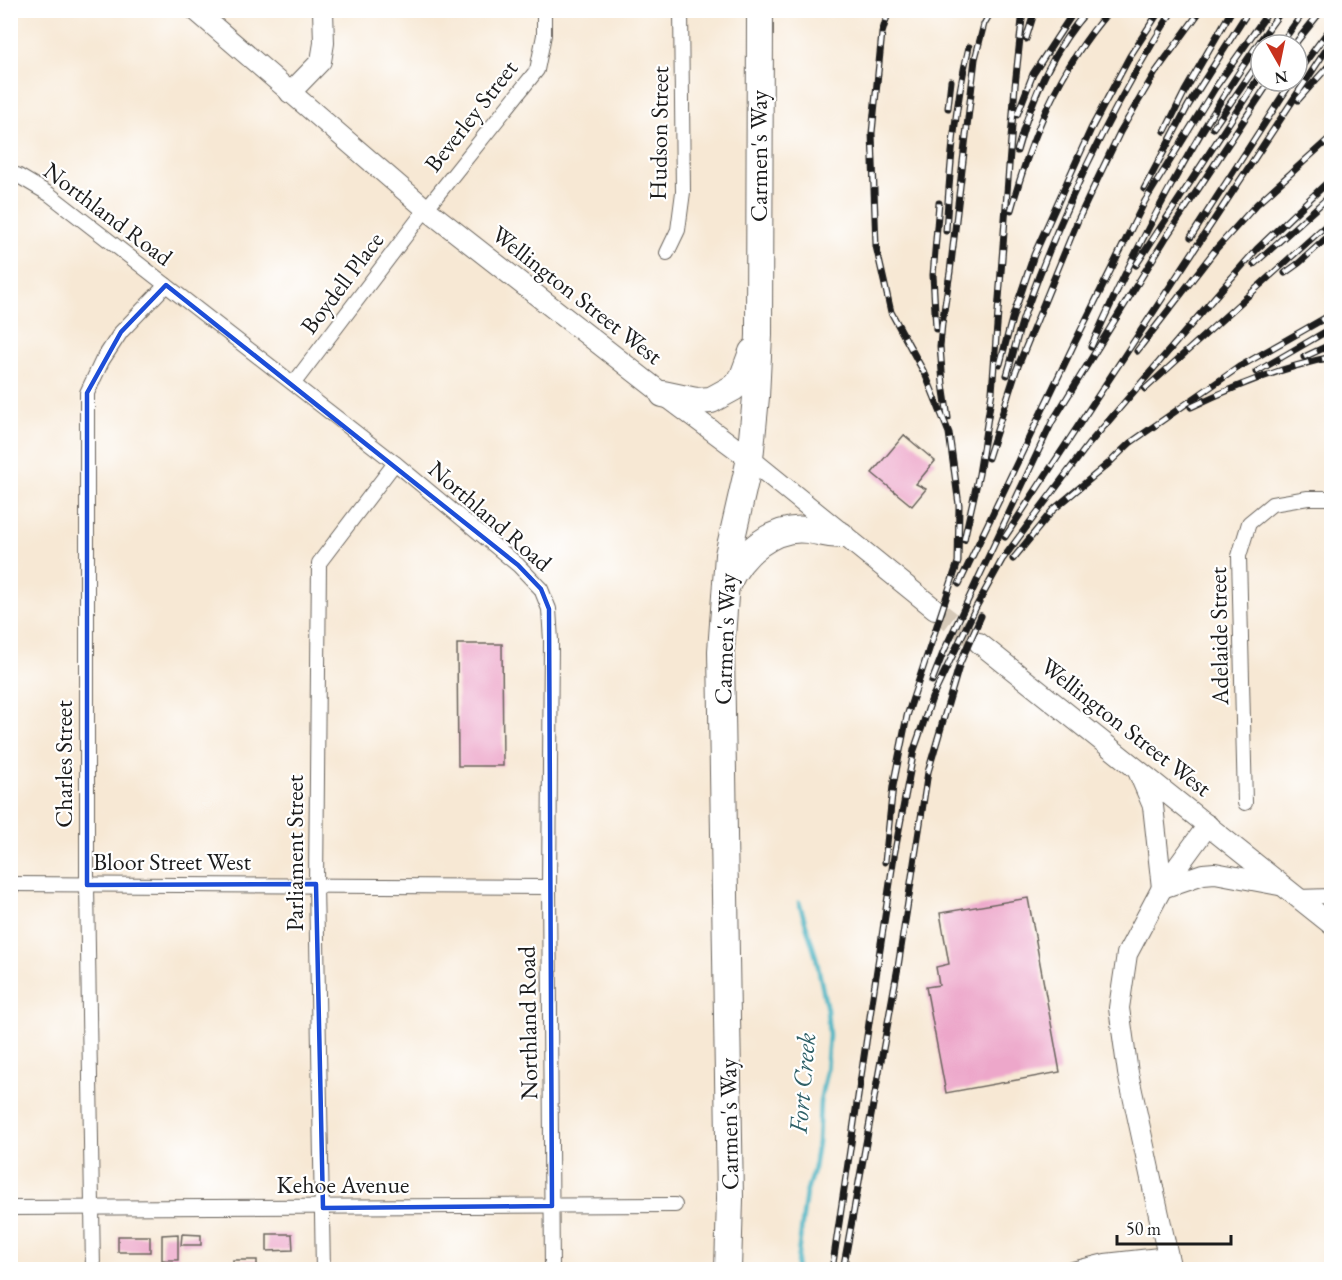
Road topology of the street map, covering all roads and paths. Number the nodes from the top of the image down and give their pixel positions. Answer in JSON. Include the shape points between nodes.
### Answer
{"nodes":[{"id":1,"x":195,"y":10,"type":"edge"},
{"id":2,"x":323,"y":10,"type":"edge"},
{"id":3,"x":544,"y":10,"type":"edge"},
{"id":4,"x":681,"y":10,"type":"edge"},
{"id":5,"x":760,"y":10,"type":"edge"},
{"id":6,"x":290,"y":93,"type":"junction"},
{"id":7,"x":10,"y":175,"type":"edge"},
{"id":8,"x":426,"y":209,"type":"junction"},
{"id":9,"x":667,"y":253,"type":"dead end"},
{"id":10,"x":165,"y":285,"type":"junction"},
{"id":11,"x":759,"y":335,"type":"junction"},
{"id":12,"x":294,"y":383,"type":"junction"},
{"id":13,"x":663,"y":394,"type":"junction"},
{"id":14,"x":750,"y":459,"type":"junction"},
{"id":15,"x":395,"y":463,"type":"junction"},
{"id":16,"x":1332,"y":498,"type":"edge"},
{"id":17,"x":841,"y":535,"type":"junction"},
{"id":18,"x":726,"y":588,"type":"junction"},
{"id":19,"x":935,"y":609,"type":"tunnel mouth"},
{"id":20,"x":978,"y":643,"type":"tunnel mouth"},
{"id":21,"x":1137,"y":769,"type":"junction"},
{"id":22,"x":1245,"y":803,"type":"dead end"},
{"id":23,"x":1208,"y":825,"type":"junction"},
{"id":24,"x":10,"y":884,"type":"edge"},
{"id":25,"x":316,"y":884,"type":"junction"},
{"id":26,"x":87,"y":885,"type":"junction"},
{"id":27,"x":549,"y":887,"type":"junction"},
{"id":28,"x":1162,"y":888,"type":"junction"},
{"id":29,"x":1290,"y":891,"type":"junction"},
{"id":30,"x":1332,"y":896,"type":"edge"},
{"id":31,"x":1332,"y":925,"type":"edge"},
{"id":32,"x":675,"y":1205,"type":"dead end"},
{"id":33,"x":552,"y":1206,"type":"junction"},
{"id":34,"x":10,"y":1208,"type":"edge"},
{"id":35,"x":323,"y":1208,"type":"junction"},
{"id":36,"x":93,"y":1209,"type":"junction"},
{"id":37,"x":1170,"y":1262,"type":"edge"},
{"id":38,"x":93,"y":1269,"type":"edge"},
{"id":39,"x":323,"y":1269,"type":"edge"},
{"id":40,"x":552,"y":1269,"type":"edge"},
{"id":41,"x":728,"y":1269,"type":"edge"},
{"id":42,"x":1068,"y":1269,"type":"edge"}],
"edges":[{"from":1,"to":6,"type":"main road","name":"Wellington Street West"},
{"from":2,"to":6,"type":"main road","via":[[321,61]]},
{"from":3,"to":8,"type":"street","name":"Beverley Street","via":[[537,70]]},
{"from":4,"to":9,"type":"street","name":"Hudson Street","via":[[683,192],[678,230]]},
{"from":5,"to":11,"type":"highway","name":"Carmen's Way"},
{"from":6,"to":8,"type":"main road","name":"Wellington Street West"},
{"from":7,"to":10,"type":"street","name":"Northland Road","via":[[49,194]]},
{"from":8,"to":12,"type":"street","name":"Boydell Place"},
{"from":8,"to":13,"type":"main road","name":"Wellington Street West"},
{"from":10,"to":12,"type":"street","name":"Northland Road"},
{"from":10,"to":26,"type":"street","name":"Charles Street","via":[[121,332],[87,393]]},
{"from":11,"to":13,"type":"highway","via":[[747,369],[733,388],[711,400]]},
{"from":11,"to":14,"type":"highway","name":"Carmen's Way"},
{"from":12,"to":15,"type":"street","name":"Northland Road"},
{"from":13,"to":14,"type":"main road","name":"Wellington Street West"},
{"from":14,"to":17,"type":"main road","name":"Wellington Street West"},
{"from":14,"to":18,"type":"highway","name":"Carmen's Way","via":[[728,555]]},
{"from":15,"to":25,"type":"street","name":"Parliament Street","via":[[319,563]]},
{"from":15,"to":27,"type":"street","name":"Northland Road","via":[[542,589],[549,609],[551,641]]},
{"from":16,"to":22,"type":"street","name":"Adelaide Street","via":[[1272,504],[1249,523],[1239,556]]},
{"from":17,"to":18,"type":"highway","via":[[808,530],[779,533],[753,548],[733,571]]},
{"from":17,"to":19,"type":"main road","name":"Wellington Street West"},
{"from":18,"to":41,"type":"highway","name":"Carmen's Way","via":[[721,651]]},
{"from":20,"to":21,"type":"main road","name":"Wellington Street West"},
{"from":21,"to":23,"type":"main road","name":"Wellington Street West"},
{"from":21,"to":28,"type":"main road","via":[[1153,806]]},
{"from":23,"to":28,"type":"main road","name":"Wellington Street West"},
{"from":23,"to":29,"type":"main road"},
{"from":24,"to":26,"type":"street","name":"Bloor Street West"},
{"from":25,"to":26,"type":"street","name":"Bloor Street West"},
{"from":25,"to":27,"type":"street","name":"Bloor Street West"},
{"from":25,"to":35,"type":"street","name":"Parliament Street"},
{"from":26,"to":36,"type":"street","name":"Charles Street"},
{"from":27,"to":33,"type":"street","name":"Northland Road"},
{"from":28,"to":29,"type":"main road","via":[[1215,873]]},
{"from":28,"to":37,"type":"main road","name":"Wellington Street West","via":[[1126,954],[1119,1008],[1128,1073]]},
{"from":29,"to":30,"type":"street"},
{"from":29,"to":31,"type":"main road"},
{"from":32,"to":33,"type":"street","name":"Kehoe Avenue"},
{"from":33,"to":35,"type":"street","name":"Kehoe Avenue"},
{"from":33,"to":40,"type":"street","name":"Northland Road"},
{"from":34,"to":36,"type":"street","name":"Kehoe Avenue"},
{"from":35,"to":36,"type":"street","name":"Kehoe Avenue"},
{"from":35,"to":39,"type":"street","name":"Parliament Street"},
{"from":36,"to":38,"type":"street","name":"Charles Street"},
{"from":37,"to":42,"type":"street","via":[[1105,1261]]}]}
